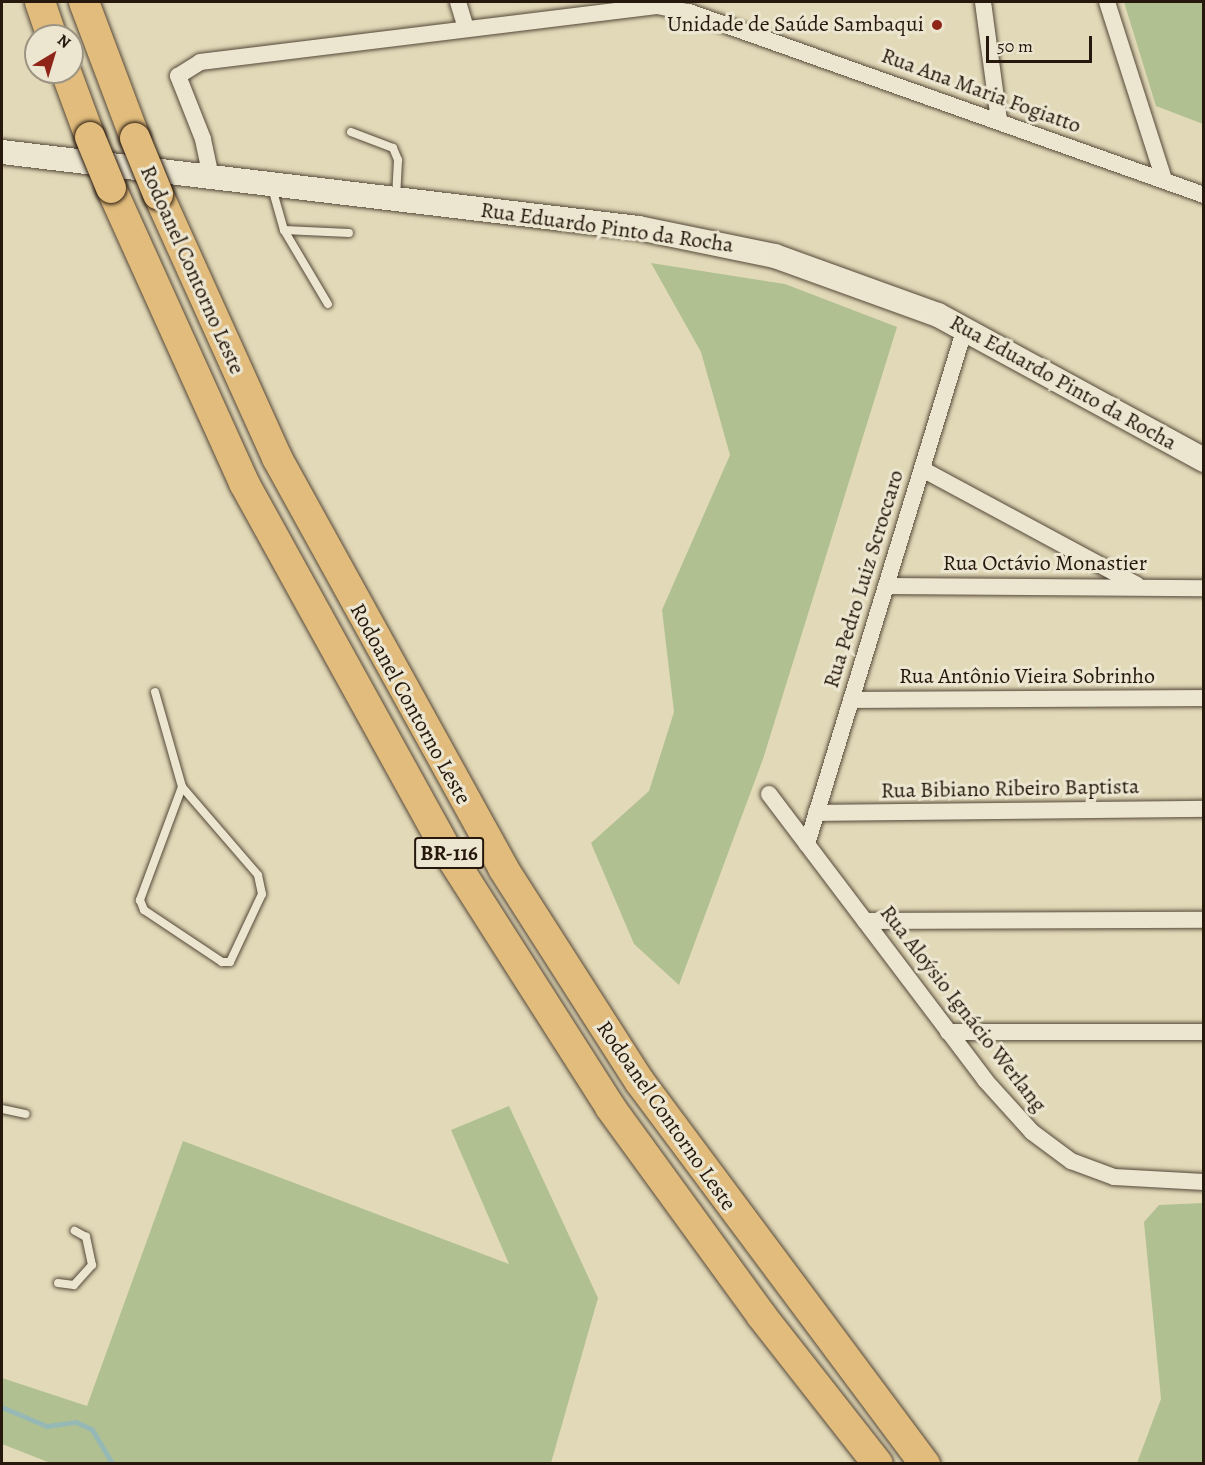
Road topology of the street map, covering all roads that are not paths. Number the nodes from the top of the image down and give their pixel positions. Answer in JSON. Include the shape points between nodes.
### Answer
{"nodes":[{"id":1,"x":40,"y":2,"type":"edge"},
{"id":2,"x":84,"y":2,"type":"edge"},
{"id":3,"x":458,"y":2,"type":"edge"},
{"id":4,"x":983,"y":2,"type":"edge"},
{"id":5,"x":1107,"y":2,"type":"edge"},
{"id":6,"x":590,"y":7,"type":"edge"},
{"id":7,"x":48,"y":24,"type":"edge"},
{"id":8,"x":466,"y":28,"type":"junction"},
{"id":9,"x":70,"y":84,"type":"edge"},
{"id":10,"x":999,"y":120,"type":"junction"},
{"id":11,"x":351,"y":132,"type":"dead end"},
{"id":12,"x":2,"y":152,"type":"edge"},
{"id":13,"x":211,"y":177,"type":"junction"},
{"id":14,"x":1164,"y":180,"type":"junction"},
{"id":15,"x":272,"y":184,"type":"junction"},
{"id":16,"x":1203,"y":195,"type":"edge"},
{"id":17,"x":396,"y":199,"type":"junction"},
{"id":18,"x":284,"y":230,"type":"junction"},
{"id":19,"x":349,"y":233,"type":"dead end"},
{"id":20,"x":328,"y":304,"type":"dead end"},
{"id":21,"x":965,"y":328,"type":"junction"},
{"id":22,"x":1203,"y":460,"type":"edge"},
{"id":23,"x":922,"y":469,"type":"junction"},
{"id":24,"x":886,"y":585,"type":"junction"},
{"id":25,"x":1140,"y":587,"type":"junction"},
{"id":26,"x":1203,"y":588,"type":"edge"},
{"id":27,"x":154,"y":693,"type":"dead end"},
{"id":28,"x":1203,"y":698,"type":"edge"},
{"id":29,"x":851,"y":700,"type":"junction"},
{"id":30,"x":182,"y":787,"type":"junction"},
{"id":31,"x":769,"y":794,"type":"dead end"},
{"id":32,"x":1203,"y":809,"type":"edge"},
{"id":33,"x":816,"y":813,"type":"junction"},
{"id":34,"x":807,"y":844,"type":"junction"},
{"id":35,"x":1203,"y":920,"type":"edge"},
{"id":36,"x":865,"y":921,"type":"junction"},
{"id":37,"x":948,"y":1032,"type":"junction"},
{"id":38,"x":1203,"y":1032,"type":"edge"},
{"id":39,"x":2,"y":1108,"type":"edge"},
{"id":40,"x":25,"y":1114,"type":"dead end"},
{"id":41,"x":1203,"y":1182,"type":"edge"},
{"id":42,"x":75,"y":1231,"type":"dead end"},
{"id":43,"x":57,"y":1283,"type":"dead end"},
{"id":44,"x":878,"y":1464,"type":"edge"},
{"id":45,"x":925,"y":1464,"type":"edge"}],
"edges":[{"from":1,"to":7,"type":"highway"},
{"from":2,"to":45,"type":"highway","name":"Rodoanel Contorno Leste","number":"BR-116","bridge":true,"via":[[158,194],[277,458],[503,868],[647,1092]]},
{"from":3,"to":8,"type":"street"},
{"from":4,"to":10,"type":"street"},
{"from":5,"to":14,"type":"street"},
{"from":6,"to":8,"type":"street","name":"Rua Ana Maria Fogiatto"},
{"from":6,"to":10,"type":"street","name":"Rua Ana Maria Fogiatto","via":[[649,6],[689,12]]},
{"from":8,"to":13,"type":"street","name":"Rua Ana Maria Fogiatto","via":[[213,59],[178,76],[207,150]]},
{"from":9,"to":44,"type":"highway","name":"Rodoanel Contorno Leste","number":"BR-116","bridge":true,"via":[[111,188],[244,483],[444,846],[610,1107]]},
{"from":10,"to":14,"type":"street","name":"Rua Ana Maria Fogiatto"},
{"from":11,"to":17,"type":"lane","via":[[393,148],[398,159]]},
{"from":12,"to":13,"type":"main road","name":"Rua Eduardo Pinto da Rocha"},
{"from":13,"to":15,"type":"main road","name":"Rua Eduardo Pinto da Rocha"},
{"from":14,"to":16,"type":"street","name":"Rua Ana Maria Fogiatto"},
{"from":15,"to":17,"type":"main road","name":"Rua Eduardo Pinto da Rocha"},
{"from":15,"to":18,"type":"lane"},
{"from":17,"to":21,"type":"main road","name":"Rua Eduardo Pinto da Rocha","via":[[732,245],[823,270]]},
{"from":18,"to":19,"type":"lane"},
{"from":18,"to":20,"type":"lane"},
{"from":21,"to":22,"type":"main road","name":"Rua Eduardo Pinto da Rocha"},
{"from":21,"to":23,"type":"street","name":"Rua Pedro Luiz Scroccaro"},
{"from":23,"to":24,"type":"street","name":"Rua Pedro Luiz Scroccaro"},
{"from":23,"to":25,"type":"street"},
{"from":24,"to":25,"type":"street","name":"Rua Octávio Monastier"},
{"from":24,"to":29,"type":"street","name":"Rua Pedro Luiz Scroccaro"},
{"from":25,"to":26,"type":"street","name":"Rua Octávio Monastier"},
{"from":27,"to":30,"type":"lane"},
{"from":28,"to":29,"type":"street","name":"Rua Antônio Vieira Sobrinho"},
{"from":29,"to":33,"type":"street","name":"Rua Pedro Luiz Scroccaro"},
{"from":30,"to":30,"type":"lane","via":[[258,875],[262,894],[230,962],[222,962],[144,910],[140,900]]},
{"from":31,"to":34,"type":"street","name":"Rua Aloýsio Ignácio Werlang"},
{"from":32,"to":33,"type":"street","name":"Rua Bibiano Ribeiro Baptista"},
{"from":33,"to":34,"type":"street","name":"Rua Pedro Luiz Scroccaro"},
{"from":34,"to":36,"type":"street","name":"Rua Aloýsio Ignácio Werlang"},
{"from":35,"to":36,"type":"street"},
{"from":36,"to":37,"type":"street","name":"Rua Aloýsio Ignácio Werlang"},
{"from":37,"to":38,"type":"street"},
{"from":37,"to":41,"type":"street","name":"Rua Aloýsio Ignácio Werlang","via":[[1019,1120],[1071,1161],[1114,1177]]},
{"from":39,"to":40,"type":"lane"},
{"from":42,"to":43,"type":"lane","via":[[86,1237],[92,1265],[74,1285]]}]}
